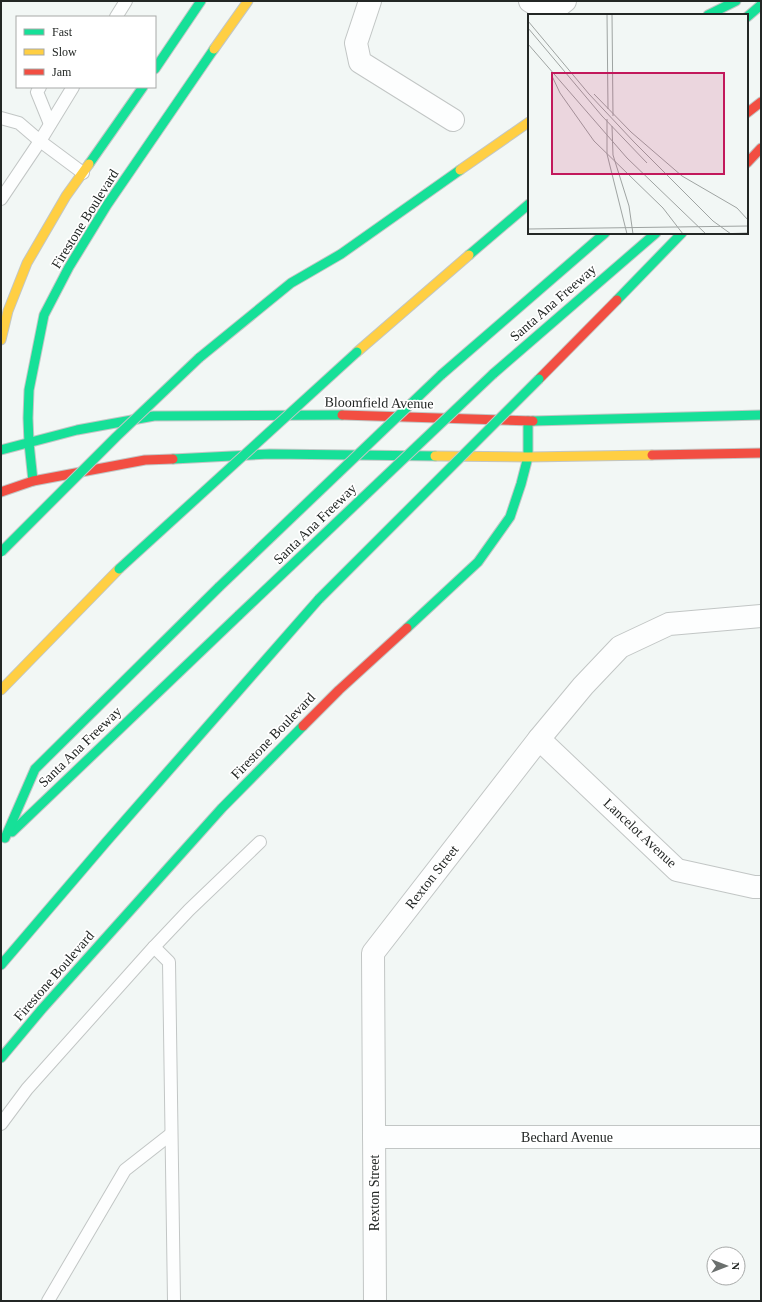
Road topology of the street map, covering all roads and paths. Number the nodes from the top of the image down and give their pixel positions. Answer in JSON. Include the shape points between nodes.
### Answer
{"nodes":[{"id":1,"x":126,"y":1,"type":"edge"},
{"id":2,"x":201,"y":1,"type":"edge"},
{"id":3,"x":248,"y":1,"type":"edge"},
{"id":4,"x":370,"y":1,"type":"edge"},
{"id":5,"x":530,"y":1,"type":"edge"},
{"id":6,"x":565,"y":1,"type":"edge"},
{"id":7,"x":736,"y":1,"type":"edge"},
{"id":8,"x":761,"y":5,"type":"edge"},
{"id":9,"x":710,"y":14,"type":"edge"},
{"id":10,"x":117,"y":16,"type":"edge"},
{"id":11,"x":748,"y":16,"type":"edge"},
{"id":12,"x":156,"y":68,"type":"edge"},
{"id":13,"x":39,"y":88,"type":"edge"},
{"id":14,"x":72,"y":88,"type":"edge"},
{"id":15,"x":142,"y":88,"type":"edge"},
{"id":16,"x":761,"y":102,"type":"edge"},
{"id":17,"x":748,"y":112,"type":"edge"},
{"id":18,"x":1,"y":118,"type":"edge"},
{"id":19,"x":453,"y":120,"type":"dead end"},
{"id":20,"x":528,"y":123,"type":"edge"},
{"id":21,"x":50,"y":124,"type":"junction"},
{"id":22,"x":40,"y":141,"type":"junction"},
{"id":23,"x":761,"y":145,"type":"edge"},
{"id":24,"x":761,"y":148,"type":"edge"},
{"id":25,"x":748,"y":155,"type":"edge"},
{"id":26,"x":748,"y":162,"type":"edge"},
{"id":27,"x":84,"y":173,"type":"junction"},
{"id":28,"x":1,"y":199,"type":"edge"},
{"id":29,"x":528,"y":205,"type":"edge"},
{"id":30,"x":604,"y":234,"type":"edge"},
{"id":31,"x":655,"y":234,"type":"edge"},
{"id":32,"x":681,"y":234,"type":"edge"},
{"id":33,"x":1,"y":340,"type":"edge"},
{"id":34,"x":761,"y":415,"type":"edge"},
{"id":35,"x":528,"y":421,"type":"junction"},
{"id":36,"x":29,"y":443,"type":"junction"},
{"id":37,"x":1,"y":450,"type":"edge"},
{"id":38,"x":761,"y":453,"type":"edge"},
{"id":39,"x":528,"y":457,"type":"junction"},
{"id":40,"x":33,"y":481,"type":"junction"},
{"id":41,"x":1,"y":492,"type":"edge"},
{"id":42,"x":1,"y":552,"type":"edge"},
{"id":43,"x":761,"y":616,"type":"edge"},
{"id":44,"x":1,"y":690,"type":"edge"},
{"id":45,"x":539,"y":739,"type":"junction"},
{"id":46,"x":3,"y":840,"type":"edge"},
{"id":47,"x":260,"y":842,"type":"dead end"},
{"id":48,"x":761,"y":887,"type":"edge"},
{"id":49,"x":154,"y":947,"type":"junction"},
{"id":50,"x":1,"y":966,"type":"edge"},
{"id":51,"x":1,"y":1058,"type":"edge"},
{"id":52,"x":1,"y":1124,"type":"edge"},
{"id":53,"x":171,"y":1134,"type":"junction"},
{"id":54,"x":374,"y":1137,"type":"junction"},
{"id":55,"x":761,"y":1137,"type":"edge"},
{"id":56,"x":48,"y":1301,"type":"edge"},
{"id":57,"x":174,"y":1301,"type":"edge"},
{"id":58,"x":375,"y":1301,"type":"edge"}],
"edges":[{"from":1,"to":10,"type":"lane"},
{"from":2,"to":12,"type":"main road"},
{"from":3,"to":36,"type":"main road","name":"Firestone Boulevard","via":[[107,205],[44,315],[29,390]]},
{"from":4,"to":19,"type":"street","via":[[356,43],[360,62]]},
{"from":5,"to":6,"type":"street","via":[[550,13]]},
{"from":7,"to":9,"type":"main road"},
{"from":8,"to":11,"type":"main road"},
{"from":13,"to":21,"type":"lane","via":[[37,92]]},
{"from":14,"to":21,"type":"lane"},
{"from":15,"to":27,"type":"main road","name":"Firestone Boulevard"},
{"from":16,"to":17,"type":"main road"},
{"from":18,"to":22,"type":"lane","via":[[19,123]]},
{"from":20,"to":42,"type":"main road","bridge":true,"via":[[341,254],[291,284],[199,358],[116,436]]},
{"from":21,"to":22,"type":"lane"},
{"from":22,"to":27,"type":"lane"},
{"from":22,"to":28,"type":"lane"},
{"from":23,"to":25,"type":"main road"},
{"from":24,"to":26,"type":"main road"},
{"from":27,"to":33,"type":"main road","name":"Firestone Boulevard","via":[[66,196],[28,263],[8,310]]},
{"from":29,"to":44,"type":"main road","bridge":true,"via":[[357,352],[119,569]]},
{"from":30,"to":46,"type":"main road","bridge":true,"via":[[441,375],[219,587],[35,769]]},
{"from":31,"to":46,"type":"main road","name":"Santa Ana Freeway","bridge":true,"via":[[493,374]]},
{"from":32,"to":50,"type":"main road","bridge":true,"via":[[319,599]]},
{"from":34,"to":35,"type":"main road","name":"Bloomfield Avenue"},
{"from":35,"to":36,"type":"main road","name":"Bloomfield Avenue","via":[[334,415],[154,416],[77,430]]},
{"from":35,"to":39,"type":"main road","name":"Firestone Boulevard"},
{"from":36,"to":37,"type":"main road","name":"Bloomfield Avenue"},
{"from":36,"to":40,"type":"main road","name":"Firestone Boulevard"},
{"from":38,"to":39,"type":"main road"},
{"from":39,"to":40,"type":"main road","via":[[270,454],[161,459]]},
{"from":39,"to":51,"type":"main road","name":"Firestone Boulevard","via":[[510,517],[478,562],[339,690],[222,808]]},
{"from":40,"to":41,"type":"main road"},
{"from":43,"to":45,"type":"street","name":"Rexton Street","via":[[669,624],[620,647],[582,686]]},
{"from":45,"to":48,"type":"street","name":"Lancelot Avenue","via":[[677,870]]},
{"from":45,"to":54,"type":"street","name":"Rexton Street","via":[[373,953]]},
{"from":47,"to":49,"type":"lane"},
{"from":49,"to":52,"type":"lane","via":[[27,1089]]},
{"from":49,"to":53,"type":"lane","via":[[169,962]]},
{"from":53,"to":56,"type":"lane","via":[[125,1170]]},
{"from":53,"to":57,"type":"lane"},
{"from":54,"to":55,"type":"street","name":"Bechard Avenue"},
{"from":54,"to":58,"type":"street","name":"Rexton Street"}]}
